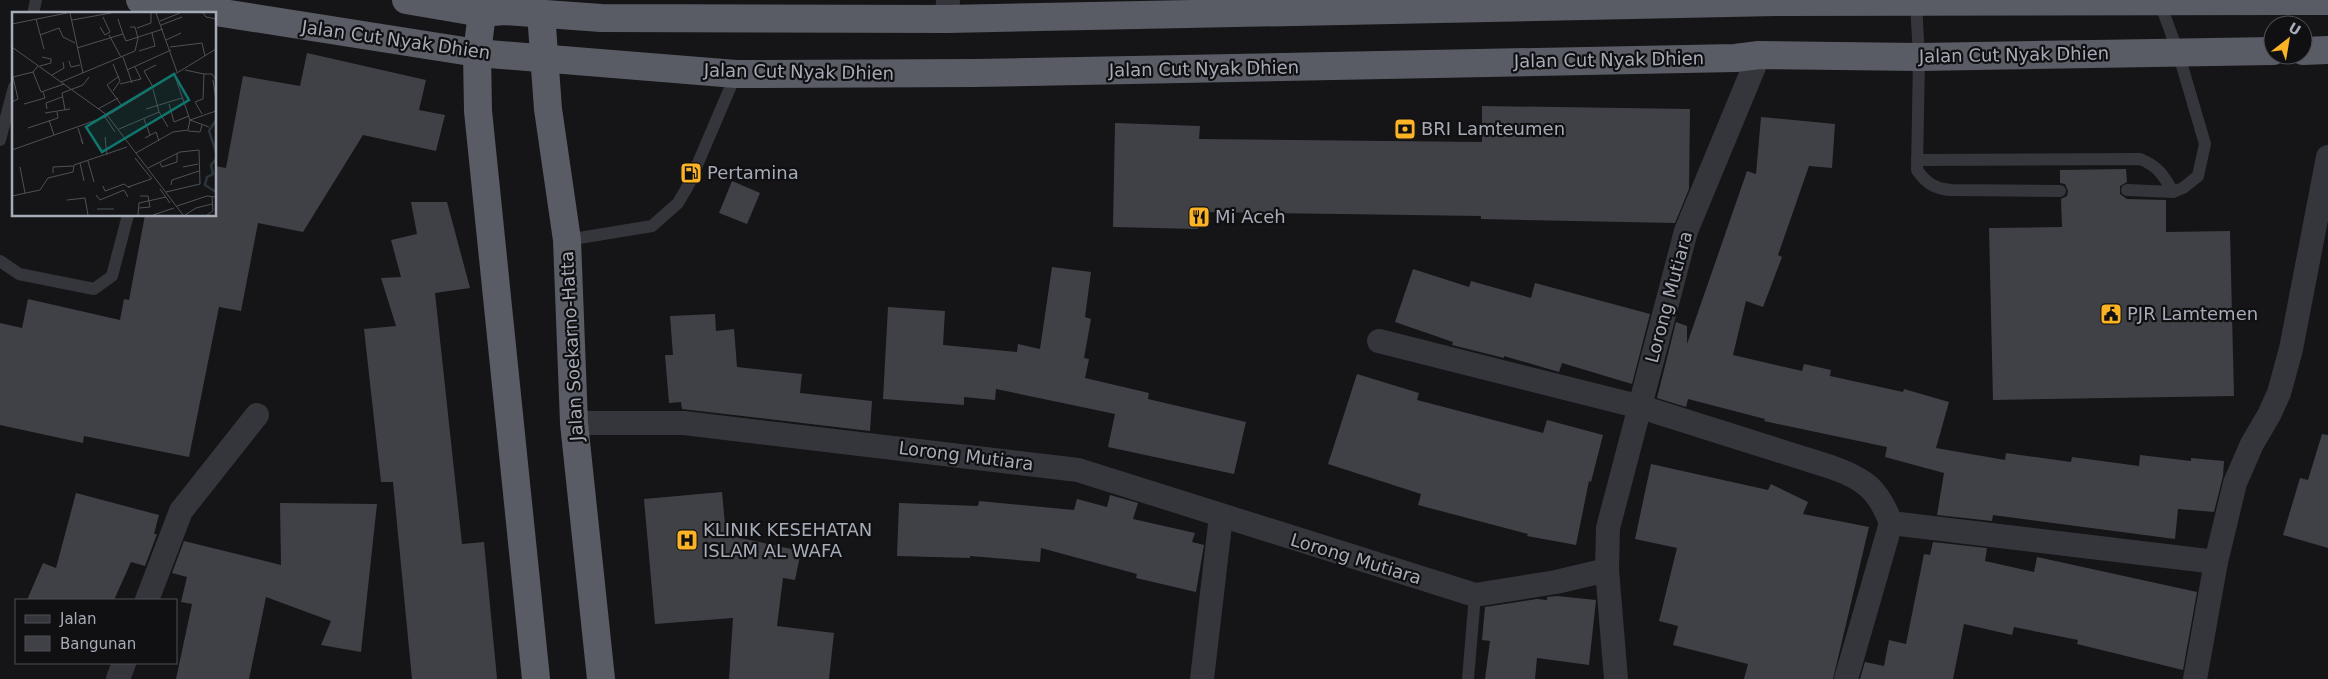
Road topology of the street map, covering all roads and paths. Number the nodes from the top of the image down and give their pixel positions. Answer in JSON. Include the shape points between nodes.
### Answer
{"nodes":[{"id":1,"x":140,"y":0,"type":"edge"},
{"id":2,"x":406,"y":0,"type":"edge"},
{"id":3,"x":1776,"y":1,"type":"edge"},
{"id":4,"x":2328,"y":1,"type":"edge"},
{"id":5,"x":1916,"y":3,"type":"junction"},
{"id":6,"x":2160,"y":3,"type":"junction"},
{"id":7,"x":947,"y":9,"type":"edge"},
{"id":8,"x":174,"y":10,"type":"edge"},
{"id":9,"x":188,"y":12,"type":"edge"},
{"id":10,"x":482,"y":12,"type":"junction"},
{"id":11,"x":541,"y":13,"type":"junction"},
{"id":12,"x":216,"y":16,"type":"edge"},
{"id":13,"x":2313,"y":50,"type":"edge"},
{"id":14,"x":2328,"y":50,"type":"edge"},
{"id":15,"x":2263,"y":51,"type":"edge"},
{"id":16,"x":2178,"y":52,"type":"junction"},
{"id":17,"x":476,"y":53,"type":"junction"},
{"id":18,"x":1758,"y":55,"type":"junction"},
{"id":19,"x":1919,"y":56,"type":"junction"},
{"id":20,"x":545,"y":58,"type":"junction"},
{"id":21,"x":736,"y":74,"type":"junction"},
{"id":22,"x":12,"y":95,"type":"edge"},
{"id":23,"x":0,"y":140,"type":"edge"},
{"id":24,"x":2328,"y":157,"type":"edge"},
{"id":25,"x":1918,"y":160,"type":"junction"},
{"id":26,"x":2060,"y":190,"type":"dead end"},
{"id":27,"x":2127,"y":190,"type":"dead end"},
{"id":28,"x":2173,"y":192,"type":"junction"},
{"id":29,"x":128,"y":216,"type":"edge"},
{"id":30,"x":567,"y":240,"type":"junction"},
{"id":31,"x":0,"y":261,"type":"edge"},
{"id":32,"x":1379,"y":341,"type":"dead end"},
{"id":33,"x":1641,"y":407,"type":"junction"},
{"id":34,"x":256,"y":415,"type":"dead end"},
{"id":35,"x":574,"y":423,"type":"junction"},
{"id":36,"x":1221,"y":516,"type":"junction"},
{"id":37,"x":1890,"y":523,"type":"junction"},
{"id":38,"x":2216,"y":562,"type":"junction"},
{"id":39,"x":1607,"y":570,"type":"junction"},
{"id":40,"x":1475,"y":595,"type":"junction"},
{"id":41,"x":147,"y":599,"type":"edge"},
{"id":42,"x":124,"y":664,"type":"edge"},
{"id":43,"x":118,"y":679,"type":"edge"},
{"id":44,"x":536,"y":679,"type":"edge"},
{"id":45,"x":601,"y":679,"type":"edge"},
{"id":46,"x":1202,"y":679,"type":"edge"},
{"id":47,"x":1468,"y":679,"type":"edge"},
{"id":48,"x":1616,"y":679,"type":"edge"},
{"id":49,"x":1846,"y":679,"type":"edge"},
{"id":50,"x":2195,"y":679,"type":"edge"}],
"edges":[{"from":1,"to":8,"type":"highway","name":"Jalan Cut Nyak Dhien"},
{"from":2,"to":10,"type":"highway"},
{"from":3,"to":5,"type":"highway"},
{"from":3,"to":7,"type":"highway"},
{"from":4,"to":6,"type":"highway"},
{"from":5,"to":6,"type":"highway"},
{"from":5,"to":19,"type":"lane"},
{"from":6,"to":16,"type":"lane"},
{"from":7,"to":11,"type":"highway","via":[[601,18]]},
{"from":8,"to":9,"type":"highway","name":"Jalan Cut Nyak Dhien"},
{"from":10,"to":11,"type":"highway"},
{"from":10,"to":17,"type":"highway"},
{"from":11,"to":20,"type":"highway","name":"Jalan Soekarno-Hatta"},
{"from":12,"to":17,"type":"highway","name":"Jalan Cut Nyak Dhien"},
{"from":13,"to":14,"type":"highway"},
{"from":15,"to":16,"type":"highway","name":"Jalan Cut Nyak Dhien"},
{"from":16,"to":19,"type":"highway","name":"Jalan Cut Nyak Dhien"},
{"from":16,"to":28,"type":"lane","via":[[2204,144],[2198,176]]},
{"from":17,"to":20,"type":"highway","name":"Jalan Cut Nyak Dhien"},
{"from":17,"to":44,"type":"highway","via":[[478,111]]},
{"from":18,"to":19,"type":"highway","name":"Jalan Cut Nyak Dhien"},
{"from":18,"to":21,"type":"highway","name":"Jalan Cut Nyak Dhien","via":[[975,73]]},
{"from":18,"to":33,"type":"street","name":"Lorong Mutiara","via":[[1686,231]]},
{"from":19,"to":25,"type":"lane"},
{"from":20,"to":21,"type":"highway","name":"Jalan Cut Nyak Dhien"},
{"from":20,"to":30,"type":"highway","name":"Jalan Soekarno-Hatta","via":[[548,109]]},
{"from":21,"to":30,"type":"lane","via":[[690,184],[678,203],[652,226]]},
{"from":22,"to":23,"type":"lane"},
{"from":24,"to":38,"type":"street","via":[[2279,393],[2235,483]]},
{"from":25,"to":26,"type":"lane","via":[[1917,170],[1924,180],[1941,189]]},
{"from":25,"to":28,"type":"lane","via":[[2140,159],[2161,171]]},
{"from":27,"to":28,"type":"lane"},
{"from":29,"to":31,"type":"lane","via":[[112,276],[94,289],[19,274]]},
{"from":30,"to":35,"type":"highway","name":"Jalan Soekarno-Hatta"},
{"from":32,"to":33,"type":"street"},
{"from":33,"to":37,"type":"street","via":[[1854,475],[1877,494]]},
{"from":33,"to":39,"type":"street","name":"Lorong Mutiara","via":[[1608,528]]},
{"from":34,"to":41,"type":"street","via":[[180,511]]},
{"from":35,"to":36,"type":"street","name":"Lorong Mutiara","via":[[684,423],[1078,470]]},
{"from":35,"to":45,"type":"highway","name":"Jalan Soekarno-Hatta"},
{"from":36,"to":40,"type":"street","name":"Lorong Mutiara"},
{"from":36,"to":46,"type":"street"},
{"from":37,"to":38,"type":"street"},
{"from":37,"to":49,"type":"street"},
{"from":38,"to":50,"type":"street"},
{"from":39,"to":40,"type":"street","name":"Lorong Mutiara"},
{"from":39,"to":48,"type":"street"},
{"from":40,"to":47,"type":"lane"},
{"from":42,"to":43,"type":"street"}]}
